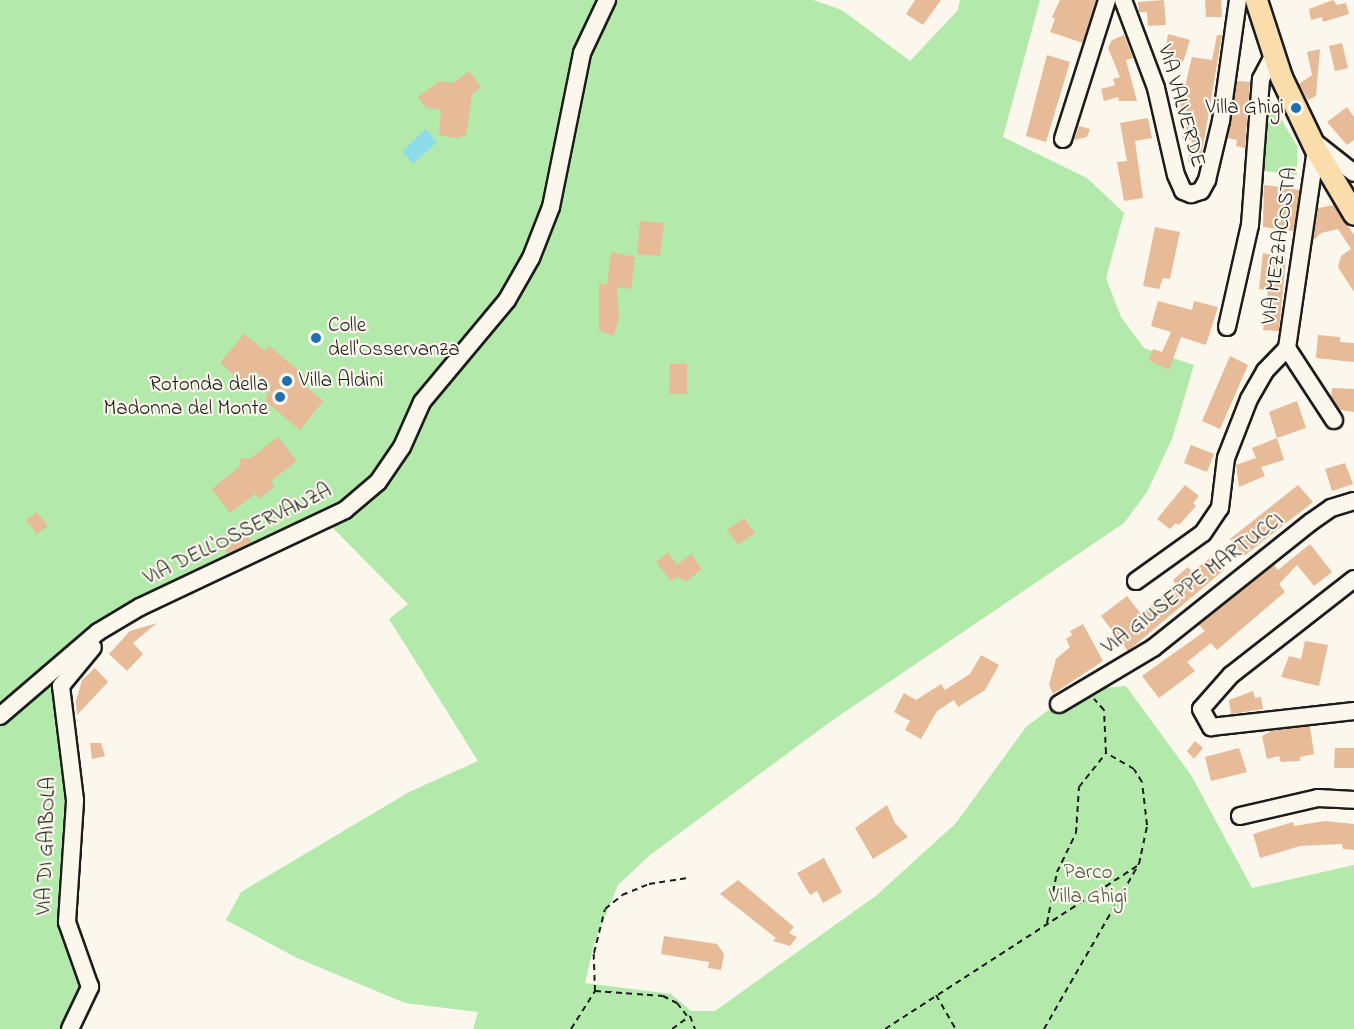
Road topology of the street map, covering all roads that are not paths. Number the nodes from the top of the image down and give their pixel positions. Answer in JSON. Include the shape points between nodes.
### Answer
{"nodes":[{"id":1,"x":608,"y":0,"type":"edge"},
{"id":2,"x":1107,"y":0,"type":"edge"},
{"id":3,"x":1123,"y":0,"type":"edge"},
{"id":4,"x":1239,"y":0,"type":"edge"},
{"id":5,"x":1256,"y":0,"type":"edge"},
{"id":6,"x":1273,"y":56,"type":"junction"},
{"id":7,"x":1063,"y":139,"type":"dead end"},
{"id":8,"x":1314,"y":144,"type":"junction"},
{"id":9,"x":1354,"y":173,"type":"edge"},
{"id":10,"x":1354,"y":213,"type":"edge"},
{"id":11,"x":1227,"y":327,"type":"dead end"},
{"id":12,"x":1287,"y":348,"type":"junction"},
{"id":13,"x":1334,"y":420,"type":"dead end"},
{"id":14,"x":1354,"y":501,"type":"edge"},
{"id":15,"x":1354,"y":579,"type":"edge"},
{"id":16,"x":1136,"y":582,"type":"dead end"},
{"id":17,"x":98,"y":632,"type":"junction"},
{"id":18,"x":1059,"y":704,"type":"dead end"},
{"id":19,"x":1354,"y":711,"type":"edge"},
{"id":20,"x":0,"y":716,"type":"edge"},
{"id":21,"x":1354,"y":800,"type":"edge"},
{"id":22,"x":1240,"y":816,"type":"dead end"},
{"id":23,"x":70,"y":1029,"type":"edge"}],
"edges":[{"from":1,"to":17,"type":"street","name":"VIA DELL'OSSERVANZA","via":[[582,52],[551,207],[531,258],[507,300],[422,402],[402,447],[378,482],[345,510],[140,607]]},
{"from":2,"to":7,"type":"street"},
{"from":3,"to":4,"type":"street","name":"VIA VALVERDE","via":[[1156,88],[1176,175],[1183,191],[1191,194],[1202,191],[1208,180]]},
{"from":5,"to":6,"type":"main road"},
{"from":6,"to":8,"type":"main road"},
{"from":6,"to":11,"type":"street","via":[[1261,79],[1250,225]]},
{"from":8,"to":9,"type":"street"},
{"from":8,"to":10,"type":"main road"},
{"from":8,"to":12,"type":"street","name":"VIA MEZZACOSTA"},
{"from":12,"to":13,"type":"street","name":"VIA MEZZACOSTA"},
{"from":12,"to":16,"type":"street","name":"VIA MEZZACOSTA","via":[[1265,371],[1249,399],[1226,458],[1220,507],[1203,533]]},
{"from":14,"to":18,"type":"street","name":"VIA GIUSEPPE MARTUCCI","via":[[1331,508],[1153,648]]},
{"from":15,"to":19,"type":"street","via":[[1231,675],[1201,709],[1211,727]]},
{"from":17,"to":20,"type":"street","name":"VIA DELL'OSSERVANZA"},
{"from":17,"to":23,"type":"street","name":"VIA DI GAIBOLA","via":[[94,646],[61,686],[75,800],[67,922],[90,987]]},
{"from":21,"to":22,"type":"street","via":[[1318,798]]}]}
